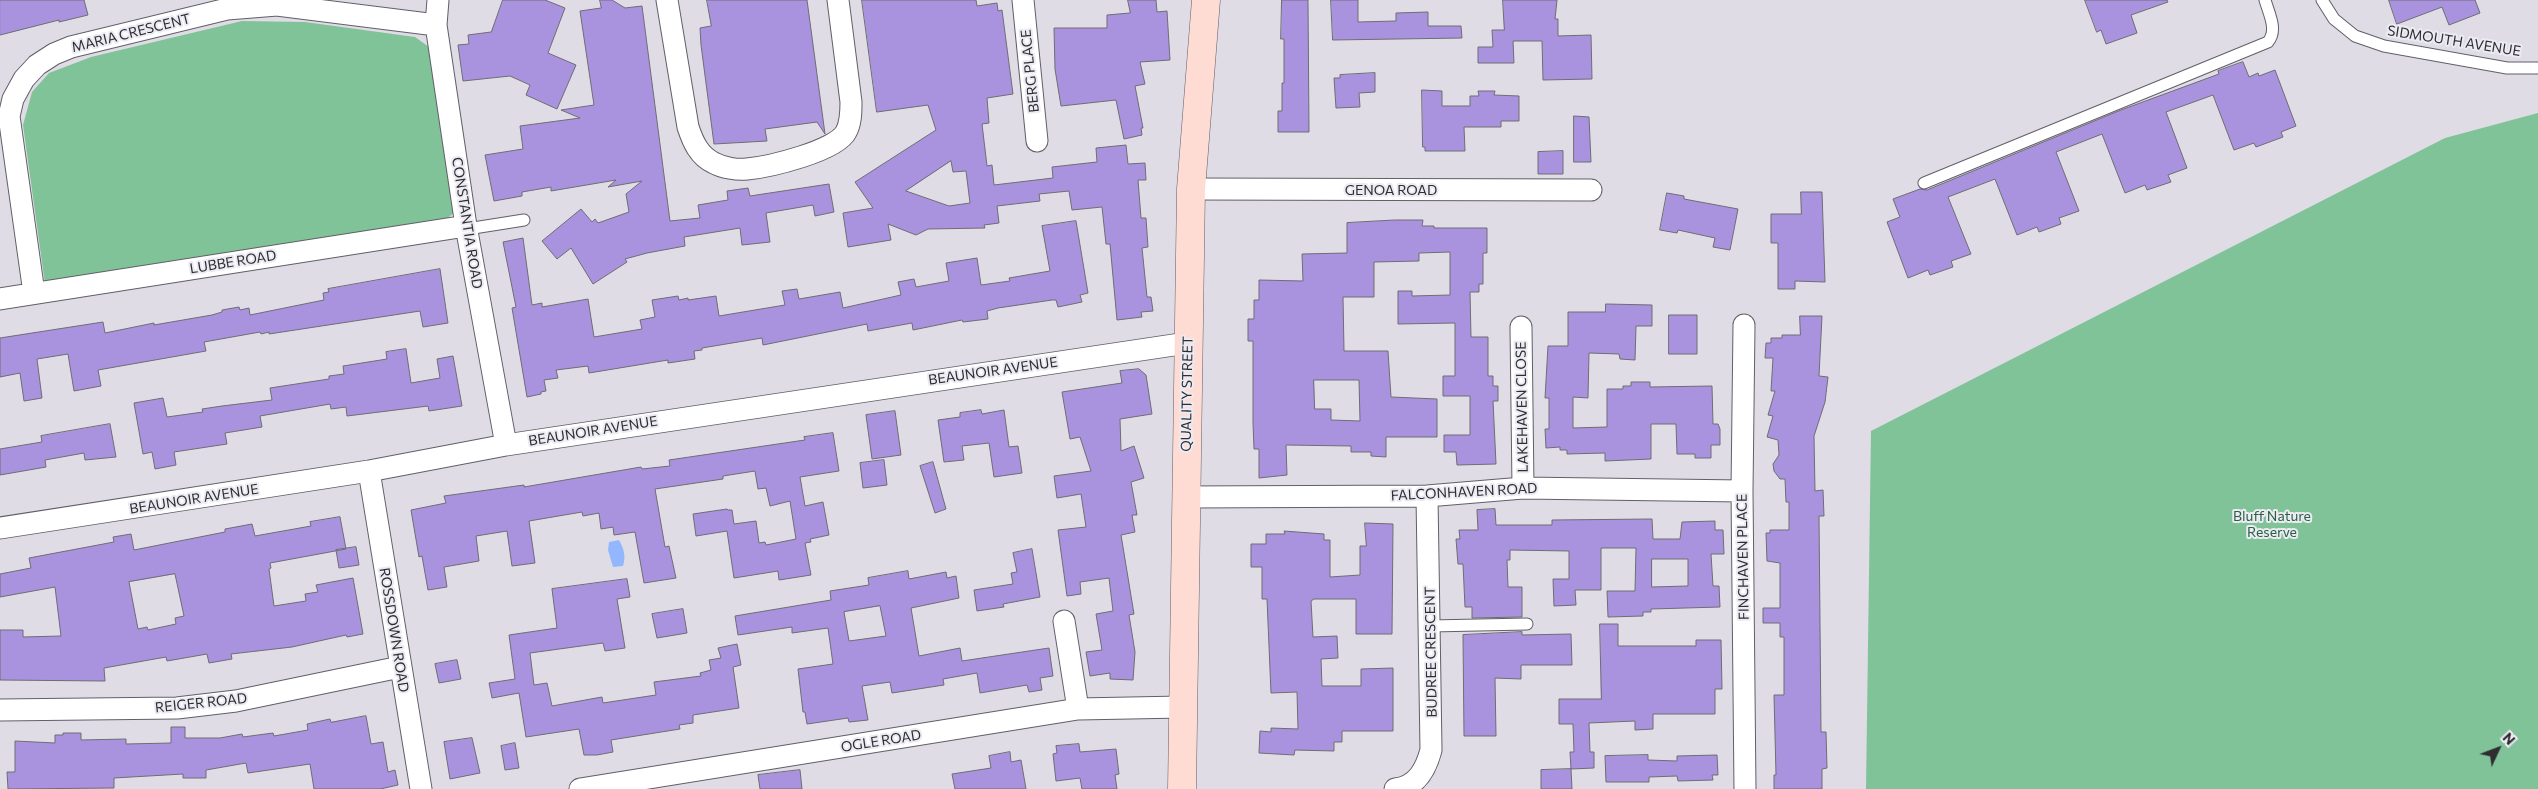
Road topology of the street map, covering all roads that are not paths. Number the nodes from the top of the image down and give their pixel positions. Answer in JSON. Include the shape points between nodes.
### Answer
{"nodes":[{"id":1,"x":438,"y":0,"type":"edge"},
{"id":2,"x":667,"y":0,"type":"edge"},
{"id":3,"x":838,"y":0,"type":"edge"},
{"id":4,"x":1023,"y":0,"type":"edge"},
{"id":5,"x":1206,"y":0,"type":"edge"},
{"id":6,"x":2265,"y":0,"type":"edge"},
{"id":7,"x":2322,"y":0,"type":"edge"},
{"id":8,"x":436,"y":25,"type":"junction"},
{"id":9,"x":2538,"y":68,"type":"edge"},
{"id":10,"x":1037,"y":141,"type":"dead end"},
{"id":11,"x":1924,"y":183,"type":"dead end"},
{"id":12,"x":1191,"y":189,"type":"junction"},
{"id":13,"x":1591,"y":190,"type":"dead end"},
{"id":14,"x":524,"y":220,"type":"dead end"},
{"id":15,"x":466,"y":227,"type":"junction"},
{"id":16,"x":34,"y":293,"type":"junction"},
{"id":17,"x":0,"y":299,"type":"edge"},
{"id":18,"x":1744,"y":325,"type":"dead end"},
{"id":19,"x":1521,"y":327,"type":"dead end"},
{"id":20,"x":1187,"y":343,"type":"junction"},
{"id":21,"x":506,"y":445,"type":"junction"},
{"id":22,"x":369,"y":471,"type":"junction"},
{"id":23,"x":1524,"y":488,"type":"junction"},
{"id":24,"x":1742,"y":491,"type":"junction"},
{"id":25,"x":1426,"y":496,"type":"junction"},
{"id":26,"x":1186,"y":498,"type":"junction"},
{"id":27,"x":0,"y":528,"type":"edge"},
{"id":28,"x":1064,"y":621,"type":"dead end"},
{"id":29,"x":1527,"y":624,"type":"dead end"},
{"id":30,"x":1430,"y":626,"type":"junction"},
{"id":31,"x":400,"y":667,"type":"junction"},
{"id":32,"x":1182,"y":707,"type":"junction"},
{"id":33,"x":1078,"y":709,"type":"junction"},
{"id":34,"x":0,"y":710,"type":"edge"},
{"id":35,"x":421,"y":789,"type":"edge"},
{"id":36,"x":580,"y":789,"type":"edge"},
{"id":37,"x":1182,"y":789,"type":"edge"},
{"id":38,"x":1395,"y":789,"type":"edge"},
{"id":39,"x":1745,"y":789,"type":"edge"}],
"edges":[{"from":1,"to":8,"type":"street","name":"CONSTANTIA ROAD"},
{"from":2,"to":3,"type":"street","via":[[693,142],[703,156],[715,164],[748,169],[821,151],[838,142],[846,133],[851,102]]},
{"from":4,"to":10,"type":"street","name":"BERG PLACE"},
{"from":5,"to":12,"type":"street","name":"QUALITY STREET"},
{"from":6,"to":11,"type":"lane","via":[[2273,36],[2263,45]]},
{"from":7,"to":9,"type":"lane","name":"SIDMOUTH AVENUE","via":[[2334,19],[2355,36],[2384,46],[2507,68]]},
{"from":8,"to":15,"type":"street","name":"CONSTANTIA ROAD"},
{"from":8,"to":16,"type":"street","name":"MARIA CRESCENT","via":[[277,5],[251,6],[71,47],[37,64],[13,98],[9,116]]},
{"from":12,"to":13,"type":"street","name":"GENOA ROAD"},
{"from":12,"to":20,"type":"street","name":"QUALITY STREET"},
{"from":14,"to":15,"type":"lane"},
{"from":15,"to":16,"type":"street","name":"LUBBE ROAD"},
{"from":15,"to":21,"type":"street","name":"CONSTANTIA ROAD"},
{"from":16,"to":17,"type":"street","name":"LUBBE ROAD"},
{"from":18,"to":24,"type":"street","name":"FINCHAVEN PLACE"},
{"from":19,"to":23,"type":"street","name":"LAKEHAVEN CLOSE"},
{"from":20,"to":21,"type":"street","name":"BEAUNOIR AVENUE"},
{"from":20,"to":26,"type":"street","name":"QUALITY STREET"},
{"from":21,"to":22,"type":"street","name":"BEAUNOIR AVENUE"},
{"from":22,"to":27,"type":"street","name":"BEAUNOIR AVENUE"},
{"from":22,"to":31,"type":"street","name":"ROSSDOWN ROAD"},
{"from":23,"to":24,"type":"street","name":"FALCONHAVEN ROAD"},
{"from":23,"to":25,"type":"street","name":"FALCONHAVEN ROAD"},
{"from":24,"to":39,"type":"street","name":"FINCHAVEN PLACE"},
{"from":25,"to":26,"type":"street","name":"FALCONHAVEN ROAD"},
{"from":25,"to":30,"type":"street","name":"BUDREE CRESCENT"},
{"from":26,"to":32,"type":"street","name":"QUALITY STREET"},
{"from":28,"to":33,"type":"street"},
{"from":29,"to":30,"type":"lane"},
{"from":30,"to":38,"type":"street","name":"BUDREE CRESCENT","via":[[1432,750],[1423,774],[1413,783]]},
{"from":31,"to":34,"type":"street","name":"REIGER ROAD","via":[[236,701],[177,708]]},
{"from":31,"to":35,"type":"street","name":"ROSSDOWN ROAD"},
{"from":32,"to":33,"type":"street","name":"OGLE ROAD"},
{"from":32,"to":37,"type":"street","name":"QUALITY STREET"},
{"from":33,"to":36,"type":"street","name":"OGLE ROAD"}]}
